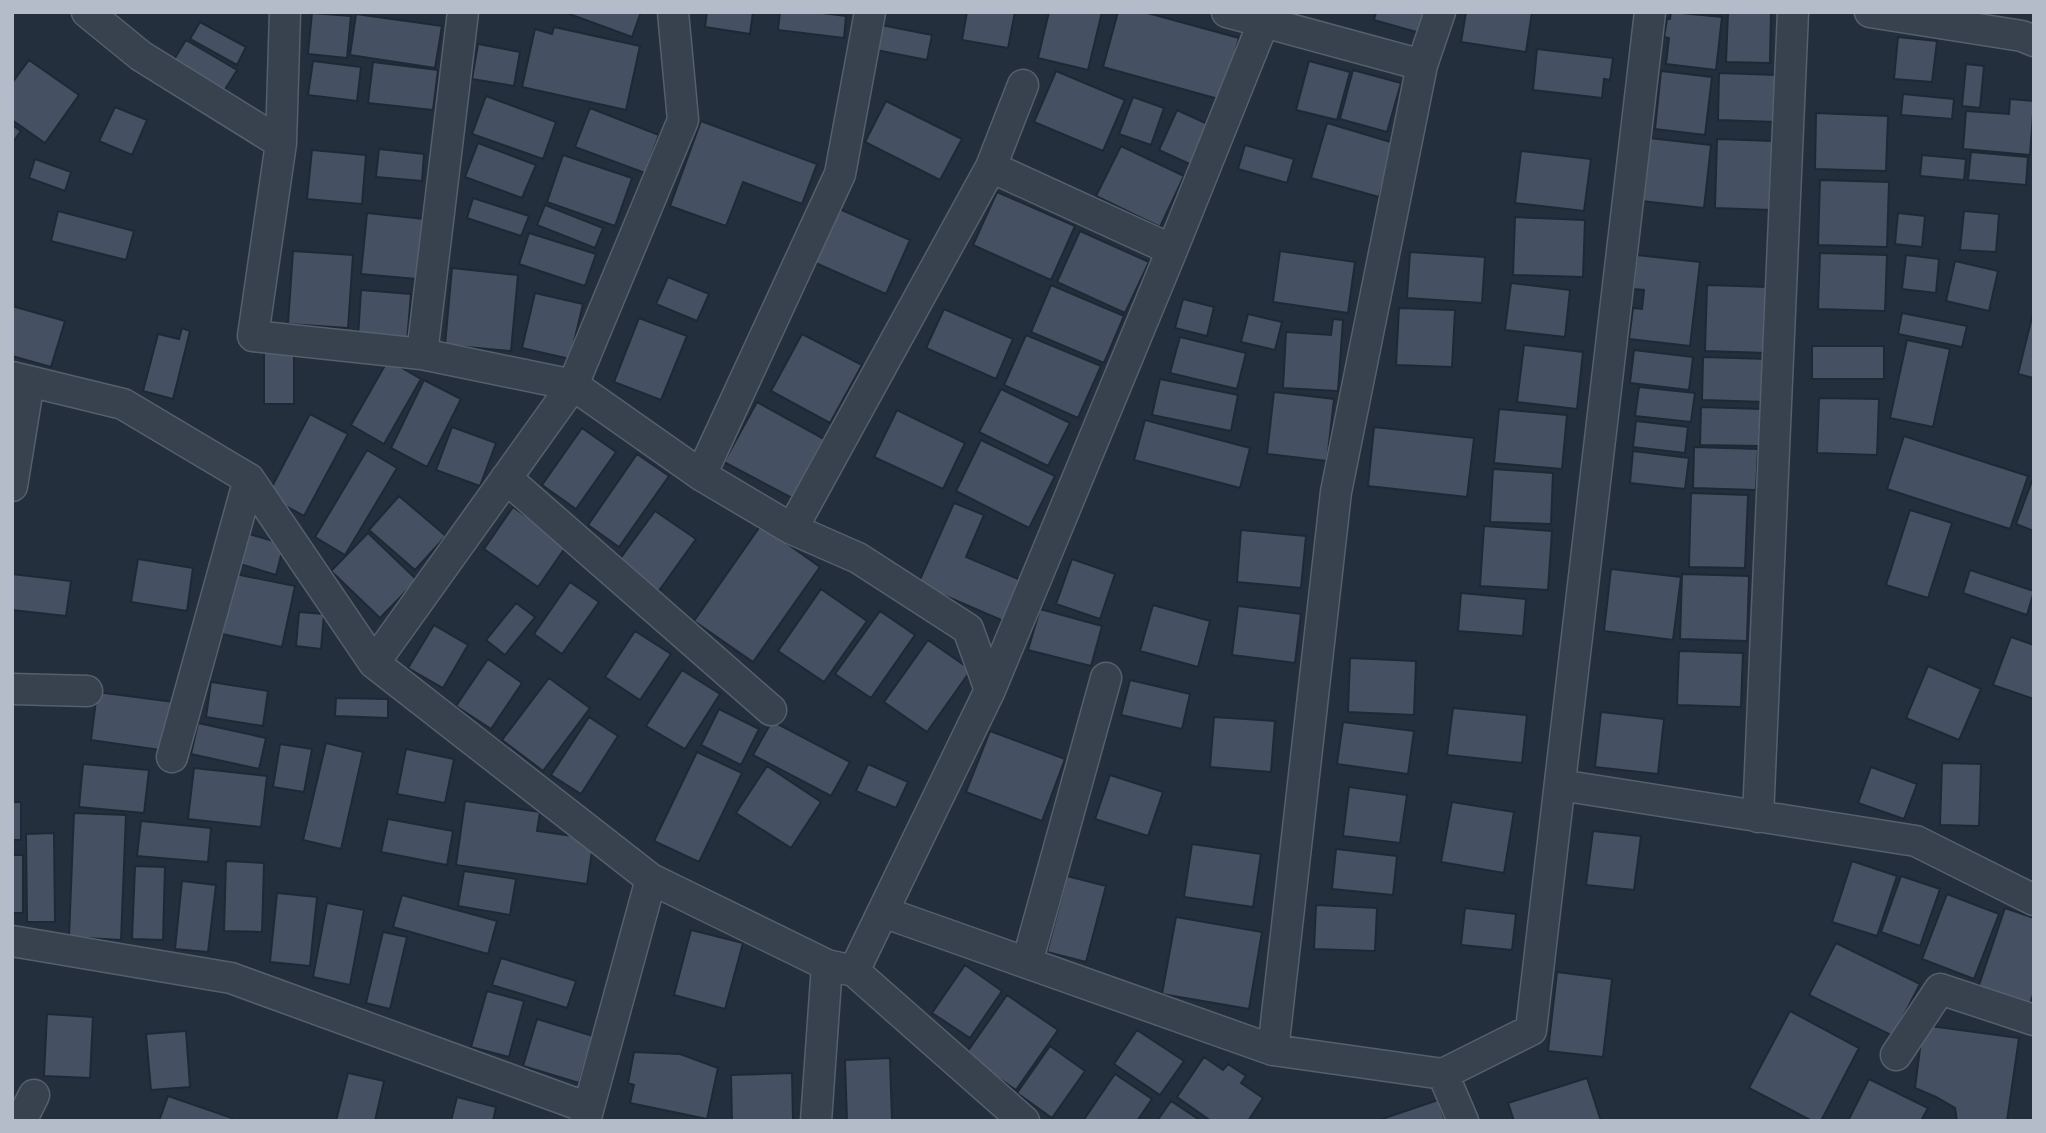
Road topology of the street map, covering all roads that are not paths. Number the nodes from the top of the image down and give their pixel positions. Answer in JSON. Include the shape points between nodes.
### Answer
{"nodes":[{"id":1,"x":87,"y":12,"type":"edge"},
{"id":2,"x":285,"y":12,"type":"edge"},
{"id":3,"x":463,"y":12,"type":"edge"},
{"id":4,"x":673,"y":12,"type":"edge"},
{"id":5,"x":870,"y":12,"type":"edge"},
{"id":6,"x":1227,"y":12,"type":"edge"},
{"id":7,"x":1440,"y":12,"type":"edge"},
{"id":8,"x":1650,"y":12,"type":"edge"},
{"id":9,"x":1793,"y":12,"type":"edge"},
{"id":10,"x":1870,"y":12,"type":"edge"},
{"id":11,"x":1264,"y":21,"type":"junction"},
{"id":12,"x":2034,"y":41,"type":"edge"},
{"id":13,"x":1422,"y":65,"type":"junction"},
{"id":14,"x":1023,"y":85,"type":"dead end"},
{"id":15,"x":281,"y":143,"type":"junction"},
{"id":16,"x":990,"y":167,"type":"junction"},
{"id":17,"x":1172,"y":250,"type":"junction"},
{"id":18,"x":422,"y":354,"type":"junction"},
{"id":19,"x":21,"y":379,"type":"edge"},
{"id":20,"x":573,"y":386,"type":"junction"},
{"id":21,"x":701,"y":475,"type":"junction"},
{"id":22,"x":506,"y":478,"type":"junction"},
{"id":23,"x":248,"y":479,"type":"junction"},
{"id":24,"x":12,"y":486,"type":"edge"},
{"id":25,"x":792,"y":529,"type":"junction"},
{"id":26,"x":374,"y":663,"type":"junction"},
{"id":27,"x":1106,"y":678,"type":"dead end"},
{"id":28,"x":12,"y":689,"type":"edge"},
{"id":29,"x":990,"y":690,"type":"junction"},
{"id":30,"x":87,"y":691,"type":"dead end"},
{"id":31,"x":771,"y":710,"type":"dead end"},
{"id":32,"x":172,"y":757,"type":"dead end"},
{"id":33,"x":1560,"y":785,"type":"junction"},
{"id":34,"x":1758,"y":817,"type":"junction"},
{"id":35,"x":651,"y":879,"type":"junction"},
{"id":36,"x":2034,"y":900,"type":"edge"},
{"id":37,"x":883,"y":912,"type":"junction"},
{"id":38,"x":12,"y":941,"type":"edge"},
{"id":39,"x":1027,"y":963,"type":"junction"},
{"id":40,"x":840,"y":968,"type":"junction"},
{"id":41,"x":2034,"y":1020,"type":"edge"},
{"id":42,"x":1273,"y":1050,"type":"junction"},
{"id":43,"x":1896,"y":1055,"type":"dead end"},
{"id":44,"x":1443,"y":1074,"type":"junction"},
{"id":45,"x":586,"y":1114,"type":"edge"},
{"id":46,"x":816,"y":1121,"type":"edge"},
{"id":47,"x":1024,"y":1121,"type":"edge"},
{"id":48,"x":1463,"y":1121,"type":"edge"}],
"edges":[{"from":1,"to":15,"type":"street","via":[[141,56]]},
{"from":2,"to":15,"type":"street"},
{"from":3,"to":18,"type":"street"},
{"from":4,"to":20,"type":"street","via":[[683,120]]},
{"from":5,"to":21,"type":"street","via":[[840,174]]},
{"from":6,"to":11,"type":"street"},
{"from":7,"to":13,"type":"street"},
{"from":8,"to":33,"type":"street"},
{"from":9,"to":34,"type":"street"},
{"from":10,"to":12,"type":"street"},
{"from":11,"to":13,"type":"street"},
{"from":11,"to":17,"type":"street"},
{"from":13,"to":42,"type":"street","via":[[1336,492]]},
{"from":14,"to":16,"type":"street"},
{"from":15,"to":18,"type":"street","via":[[253,336]]},
{"from":16,"to":17,"type":"street"},
{"from":16,"to":25,"type":"street"},
{"from":17,"to":29,"type":"street"},
{"from":18,"to":20,"type":"street"},
{"from":19,"to":23,"type":"street","via":[[123,404]]},
{"from":19,"to":24,"type":"street"},
{"from":20,"to":21,"type":"street"},
{"from":20,"to":22,"type":"street"},
{"from":21,"to":25,"type":"street"},
{"from":22,"to":26,"type":"street"},
{"from":22,"to":31,"type":"street"},
{"from":23,"to":26,"type":"street"},
{"from":23,"to":32,"type":"street"},
{"from":25,"to":29,"type":"street","via":[[858,558],[968,629]]},
{"from":26,"to":35,"type":"street"},
{"from":27,"to":39,"type":"street"},
{"from":28,"to":30,"type":"street"},
{"from":29,"to":37,"type":"street"},
{"from":33,"to":34,"type":"street"},
{"from":33,"to":44,"type":"street","via":[[1531,1030]]},
{"from":34,"to":36,"type":"street","via":[[1916,841]]},
{"from":35,"to":40,"type":"street"},
{"from":35,"to":45,"type":"street"},
{"from":37,"to":39,"type":"street"},
{"from":37,"to":40,"type":"street"},
{"from":38,"to":45,"type":"street","via":[[231,978]]},
{"from":39,"to":42,"type":"street"},
{"from":40,"to":46,"type":"street"},
{"from":40,"to":47,"type":"street"},
{"from":41,"to":43,"type":"street","via":[[1940,989]]},
{"from":42,"to":44,"type":"street"},
{"from":44,"to":48,"type":"street"}]}
